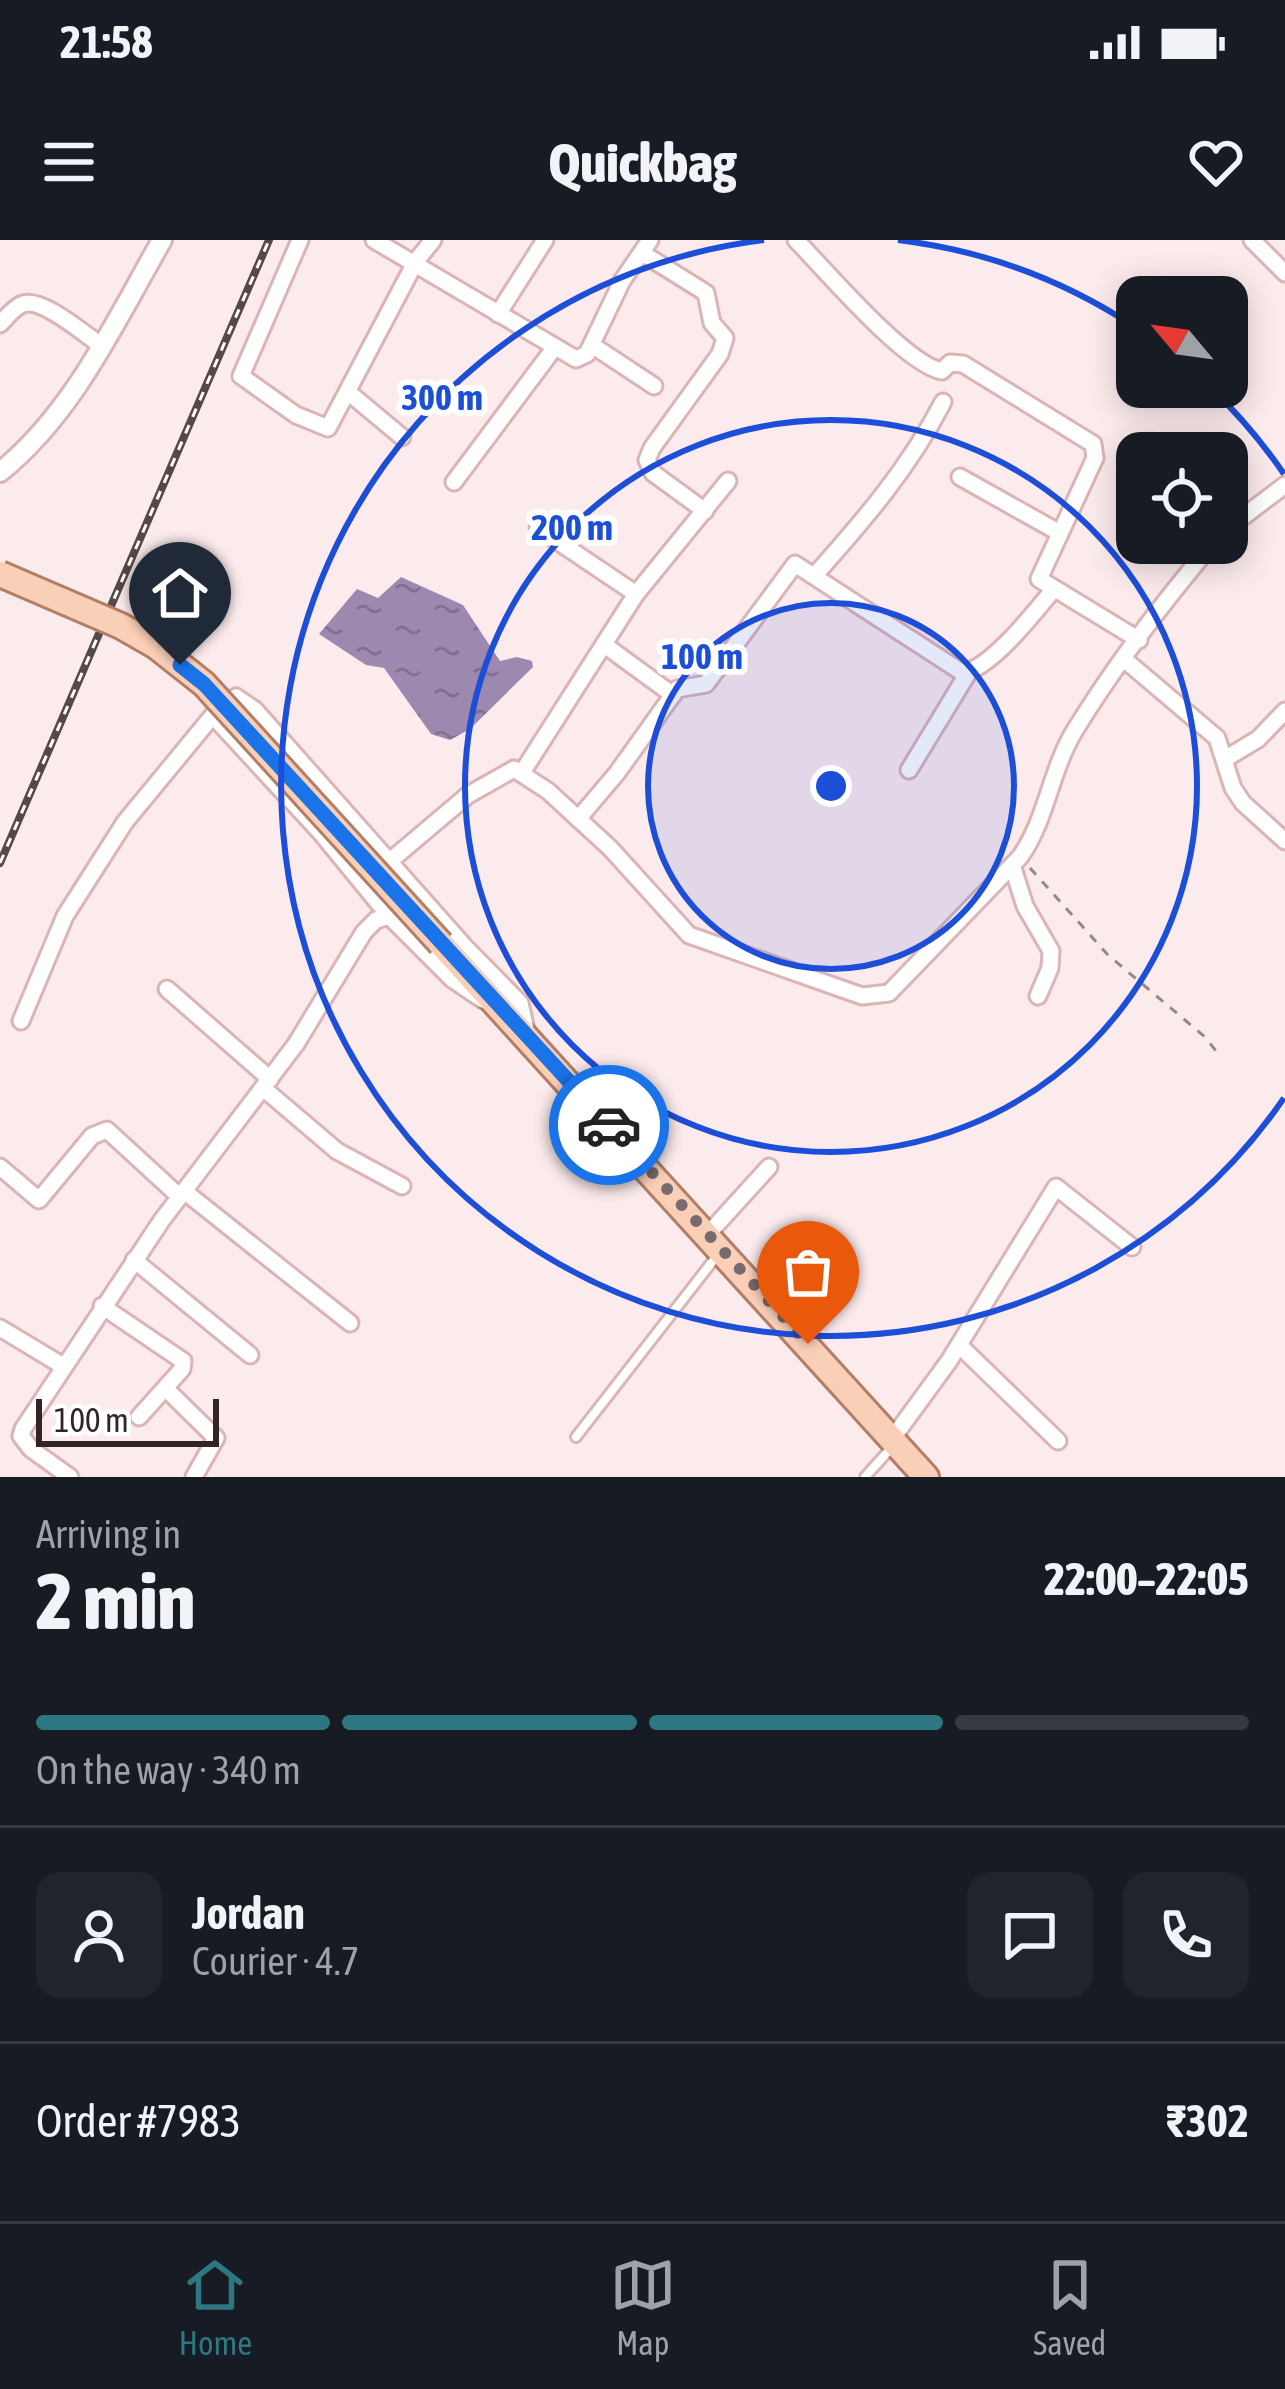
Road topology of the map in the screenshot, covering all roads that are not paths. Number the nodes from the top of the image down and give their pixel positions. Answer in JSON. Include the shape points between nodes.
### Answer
{"nodes":[{"id":1,"x":162,"y":240,"type":"edge"},
{"id":2,"x":300,"y":240,"type":"edge"},
{"id":3,"x":374,"y":240,"type":"edge"},
{"id":4,"x":433,"y":240,"type":"edge"},
{"id":5,"x":544,"y":240,"type":"edge"},
{"id":6,"x":796,"y":240,"type":"edge"},
{"id":7,"x":1252,"y":240,"type":"edge"},
{"id":8,"x":646,"y":246,"type":"edge"},
{"id":9,"x":416,"y":261,"type":"junction"},
{"id":10,"x":1285,"y":273,"type":"edge"},
{"id":11,"x":498,"y":314,"type":"junction"},
{"id":12,"x":0,"y":324,"type":"edge"},
{"id":13,"x":592,"y":345,"type":"junction"},
{"id":14,"x":101,"y":346,"type":"junction"},
{"id":15,"x":555,"y":346,"type":"junction"},
{"id":16,"x":654,"y":386,"type":"dead end"},
{"id":17,"x":347,"y":392,"type":"junction"},
{"id":18,"x":943,"y":402,"type":"dead end"},
{"id":19,"x":403,"y":437,"type":"dead end"},
{"id":20,"x":0,"y":472,"type":"edge"},
{"id":21,"x":960,"y":477,"type":"dead end"},
{"id":22,"x":728,"y":481,"type":"dead end"},
{"id":23,"x":454,"y":482,"type":"dead end"},
{"id":24,"x":1285,"y":485,"type":"edge"},
{"id":25,"x":706,"y":511,"type":"junction"},
{"id":26,"x":1248,"y":513,"type":"edge"},
{"id":27,"x":538,"y":528,"type":"dead end"},
{"id":28,"x":1058,"y":532,"type":"junction"},
{"id":29,"x":1197,"y":564,"type":"edge"},
{"id":30,"x":0,"y":574,"type":"edge"},
{"id":31,"x":815,"y":575,"type":"junction"},
{"id":32,"x":1053,"y":590,"type":"junction"},
{"id":33,"x":636,"y":594,"type":"junction"},
{"id":34,"x":1138,"y":640,"type":"junction"},
{"id":35,"x":606,"y":646,"type":"junction"},
{"id":36,"x":1125,"y":660,"type":"junction"},
{"id":37,"x":968,"y":674,"type":"junction"},
{"id":38,"x":673,"y":695,"type":"junction"},
{"id":39,"x":1285,"y":710,"type":"edge"},
{"id":40,"x":213,"y":716,"type":"junction"},
{"id":41,"x":1225,"y":759,"type":"junction"},
{"id":42,"x":909,"y":770,"type":"dead end"},
{"id":43,"x":523,"y":771,"type":"junction"},
{"id":44,"x":578,"y":819,"type":"junction"},
{"id":45,"x":1285,"y":841,"type":"edge"},
{"id":46,"x":389,"y":861,"type":"junction"},
{"id":47,"x":1016,"y":861,"type":"junction"},
{"id":48,"x":389,"y":916,"type":"junction"},
{"id":49,"x":167,"y":989,"type":"dead end"},
{"id":50,"x":1038,"y":996,"type":"dead end"},
{"id":51,"x":503,"y":1008,"type":"junction"},
{"id":52,"x":21,"y":1021,"type":"dead end"},
{"id":53,"x":527,"y":1034,"type":"junction"},
{"id":54,"x":266,"y":1083,"type":"junction"},
{"id":55,"x":770,"y":1166,"type":"dead end"},
{"id":56,"x":0,"y":1167,"type":"edge"},
{"id":57,"x":401,"y":1186,"type":"dead end"},
{"id":58,"x":182,"y":1194,"type":"junction"},
{"id":59,"x":715,"y":1241,"type":"junction"},
{"id":60,"x":1132,"y":1247,"type":"dead end"},
{"id":61,"x":134,"y":1260,"type":"junction"},
{"id":62,"x":102,"y":1306,"type":"junction"},
{"id":63,"x":350,"y":1323,"type":"dead end"},
{"id":64,"x":0,"y":1328,"type":"edge"},
{"id":65,"x":959,"y":1345,"type":"junction"},
{"id":66,"x":250,"y":1354,"type":"dead end"},
{"id":67,"x":63,"y":1366,"type":"junction"},
{"id":68,"x":166,"y":1389,"type":"junction"},
{"id":69,"x":139,"y":1418,"type":"dead end"},
{"id":70,"x":577,"y":1437,"type":"dead end"},
{"id":71,"x":894,"y":1441,"type":"junction"},
{"id":72,"x":1058,"y":1441,"type":"dead end"},
{"id":73,"x":70,"y":1477,"type":"edge"},
{"id":74,"x":194,"y":1477,"type":"edge"},
{"id":75,"x":866,"y":1477,"type":"edge"},
{"id":76,"x":926,"y":1477,"type":"edge"}],
"edges":[{"from":1,"to":14,"type":"street"},
{"from":2,"to":17,"type":"street","via":[[241,376],[320,428],[328,428]]},
{"from":3,"to":9,"type":"street"},
{"from":4,"to":9,"type":"street"},
{"from":5,"to":11,"type":"street"},
{"from":6,"to":28,"type":"street","via":[[930,368],[962,364],[1093,444],[1095,458]]},
{"from":7,"to":10,"type":"street"},
{"from":8,"to":13,"type":"street"},
{"from":8,"to":25,"type":"street","via":[[706,293],[712,323],[725,338],[647,460]]},
{"from":9,"to":11,"type":"street"},
{"from":9,"to":17,"type":"street"},
{"from":11,"to":15,"type":"street"},
{"from":12,"to":14,"type":"street","via":[[32,303]]},
{"from":13,"to":15,"type":"street","via":[[576,358]]},
{"from":13,"to":16,"type":"street"},
{"from":14,"to":20,"type":"street","via":[[40,435]]},
{"from":15,"to":23,"type":"street"},
{"from":17,"to":19,"type":"street"},
{"from":18,"to":31,"type":"street","via":[[890,490]]},
{"from":21,"to":28,"type":"street"},
{"from":22,"to":25,"type":"street"},
{"from":24,"to":26,"type":"street"},
{"from":25,"to":33,"type":"street"},
{"from":27,"to":33,"type":"street"},
{"from":28,"to":32,"type":"street","via":[[1039,575]]},
{"from":29,"to":34,"type":"street"},
{"from":30,"to":51,"type":"main road","bridge":true,"via":[[121,626],[204,684]]},
{"from":31,"to":37,"type":"street"},
{"from":31,"to":38,"type":"street","via":[[790,567],[706,684],[680,686]]},
{"from":32,"to":34,"type":"street"},
{"from":32,"to":37,"type":"street","via":[[1020,632]]},
{"from":33,"to":35,"type":"street"},
{"from":34,"to":36,"type":"street"},
{"from":35,"to":38,"type":"street"},
{"from":35,"to":43,"type":"street"},
{"from":36,"to":41,"type":"street","via":[[1217,738]]},
{"from":36,"to":47,"type":"street","via":[[1075,730],[1034,836]]},
{"from":37,"to":42,"type":"street"},
{"from":38,"to":44,"type":"street"},
{"from":39,"to":41,"type":"street"},
{"from":40,"to":46,"type":"street","via":[[233,698],[255,710]]},
{"from":40,"to":48,"type":"street"},
{"from":40,"to":52,"type":"street","via":[[124,822],[64,916]]},
{"from":41,"to":45,"type":"street","via":[[1232,788]]},
{"from":43,"to":44,"type":"street"},
{"from":43,"to":46,"type":"street","via":[[508,770],[468,795]]},
{"from":44,"to":47,"type":"street","via":[[688,935],[862,996],[900,983]]},
{"from":46,"to":53,"type":"street","via":[[520,1003]]},
{"from":47,"to":50,"type":"street","via":[[1025,906],[1051,951]]},
{"from":48,"to":51,"type":"street","via":[[466,991]]},
{"from":48,"to":54,"type":"street","via":[[364,932]]},
{"from":49,"to":54,"type":"street"},
{"from":51,"to":53,"type":"main road"},
{"from":53,"to":59,"type":"main road"},
{"from":54,"to":57,"type":"street","via":[[337,1151]]},
{"from":54,"to":58,"type":"street"},
{"from":55,"to":59,"type":"street"},
{"from":56,"to":58,"type":"street","via":[[39,1200],[92,1136],[107,1130]]},
{"from":58,"to":61,"type":"street"},
{"from":58,"to":63,"type":"street"},
{"from":59,"to":70,"type":"lane"},
{"from":59,"to":71,"type":"main road"},
{"from":60,"to":65,"type":"street","via":[[1056,1187]]},
{"from":61,"to":62,"type":"street"},
{"from":61,"to":66,"type":"street"},
{"from":62,"to":67,"type":"street"},
{"from":62,"to":68,"type":"street","via":[[182,1361]]},
{"from":64,"to":67,"type":"street"},
{"from":65,"to":71,"type":"street"},
{"from":65,"to":72,"type":"street"},
{"from":67,"to":73,"type":"street","via":[[22,1436]]},
{"from":68,"to":69,"type":"street"},
{"from":68,"to":74,"type":"street","via":[[216,1438]]},
{"from":71,"to":75,"type":"lane"},
{"from":71,"to":76,"type":"main road"}]}
